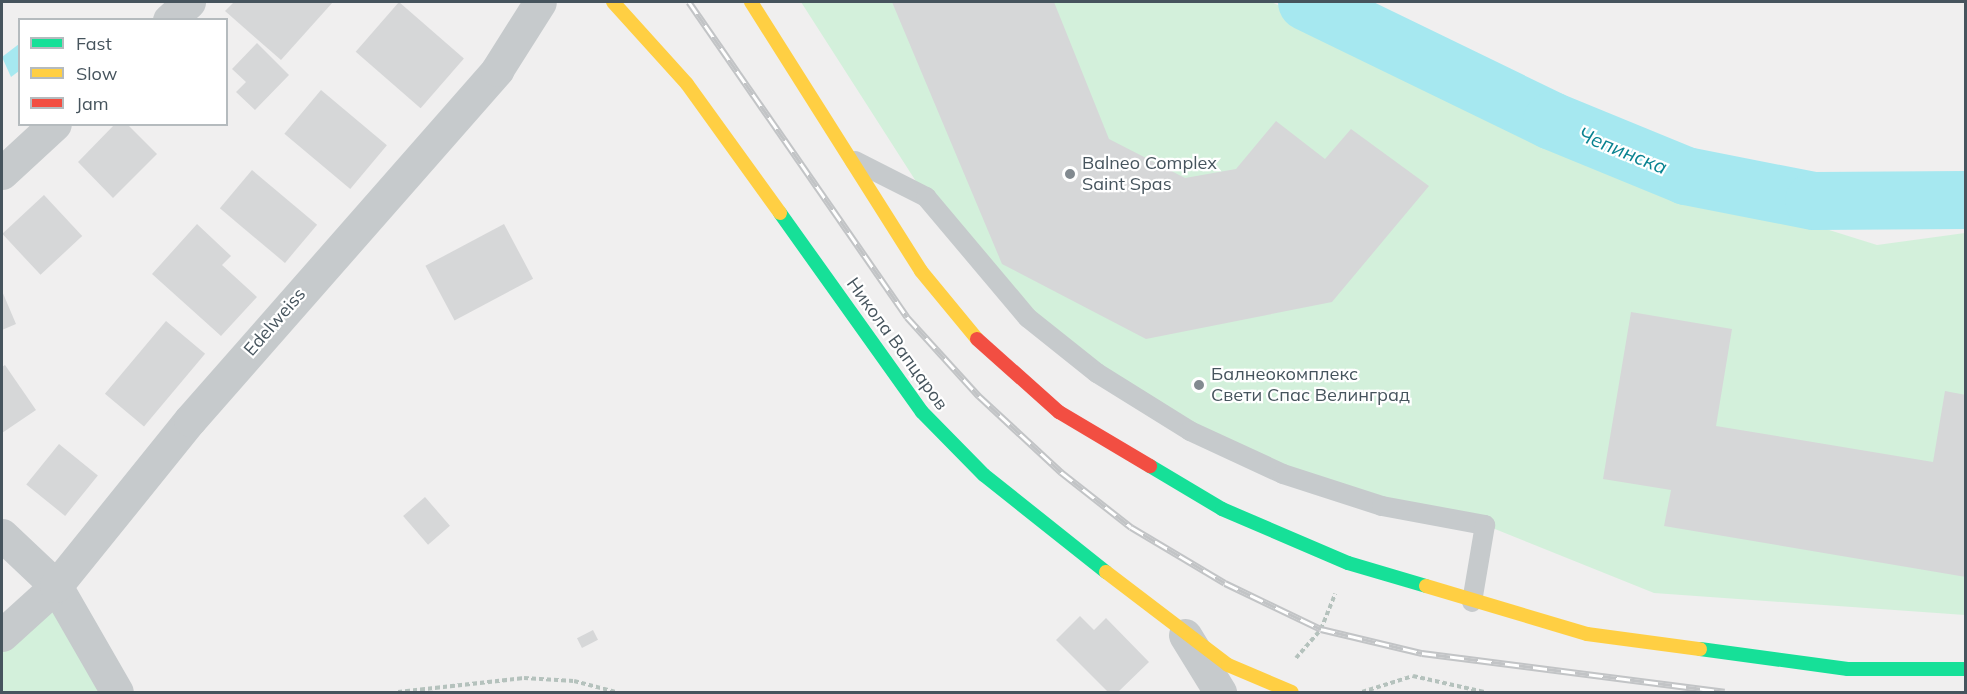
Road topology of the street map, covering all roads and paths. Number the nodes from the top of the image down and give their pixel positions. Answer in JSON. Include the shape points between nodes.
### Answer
{"nodes":[{"id":1,"x":189,"y":2,"type":"edge"},
{"id":2,"x":540,"y":2,"type":"edge"},
{"id":3,"x":613,"y":2,"type":"edge"},
{"id":4,"x":751,"y":2,"type":"edge"},
{"id":5,"x":171,"y":18,"type":"edge"},
{"id":6,"x":53,"y":126,"type":"edge"},
{"id":7,"x":850,"y":159,"type":"junction"},
{"id":8,"x":2,"y":173,"type":"edge"},
{"id":9,"x":2,"y":535,"type":"edge"},
{"id":10,"x":1348,"y":563,"type":"junction"},
{"id":11,"x":56,"y":586,"type":"junction"},
{"id":12,"x":1472,"y":602,"type":"junction"},
{"id":13,"x":2,"y":634,"type":"edge"},
{"id":14,"x":1185,"y":635,"type":"junction"},
{"id":15,"x":1965,"y":669,"type":"edge"},
{"id":16,"x":1273,"y":685,"type":"junction"},
{"id":17,"x":117,"y":693,"type":"edge"},
{"id":18,"x":398,"y":693,"type":"edge"},
{"id":19,"x":616,"y":693,"type":"edge"},
{"id":20,"x":1220,"y":693,"type":"edge"},
{"id":21,"x":1292,"y":693,"type":"edge"},
{"id":22,"x":1362,"y":693,"type":"edge"},
{"id":23,"x":1484,"y":693,"type":"edge"}],
"edges":[{"from":1,"to":5,"type":"street"},
{"from":2,"to":11,"type":"street","name":"Edelweiss","via":[[497,70],[190,420]]},
{"from":3,"to":14,"type":"street","name":"Никола Вапцаров","via":[[687,84],[922,412],[984,475]]},
{"from":4,"to":7,"type":"street"},
{"from":6,"to":8,"type":"street"},
{"from":7,"to":10,"type":"street","via":[[921,271],[987,351],[1059,412],[1222,509]]},
{"from":7,"to":12,"type":"lane","via":[[926,197],[1028,318],[1097,374],[1190,431],[1283,474],[1382,506],[1485,525]]},
{"from":9,"to":11,"type":"street"},
{"from":10,"to":12,"type":"street"},
{"from":10,"to":16,"type":"path","via":[[1321,629]]},
{"from":11,"to":13,"type":"street","name":"Edelweiss"},
{"from":11,"to":17,"type":"street"},
{"from":12,"to":15,"type":"street","via":[[1587,634],[1684,651],[1848,669]]},
{"from":14,"to":16,"type":"street","name":"Никола Вапцаров","via":[[1228,665]]},
{"from":14,"to":20,"type":"street"},
{"from":16,"to":21,"type":"street","name":"Никола Вапцаров"},
{"from":18,"to":19,"type":"path","via":[[524,678],[574,681]]},
{"from":22,"to":23,"type":"path","via":[[1413,676]]}]}
